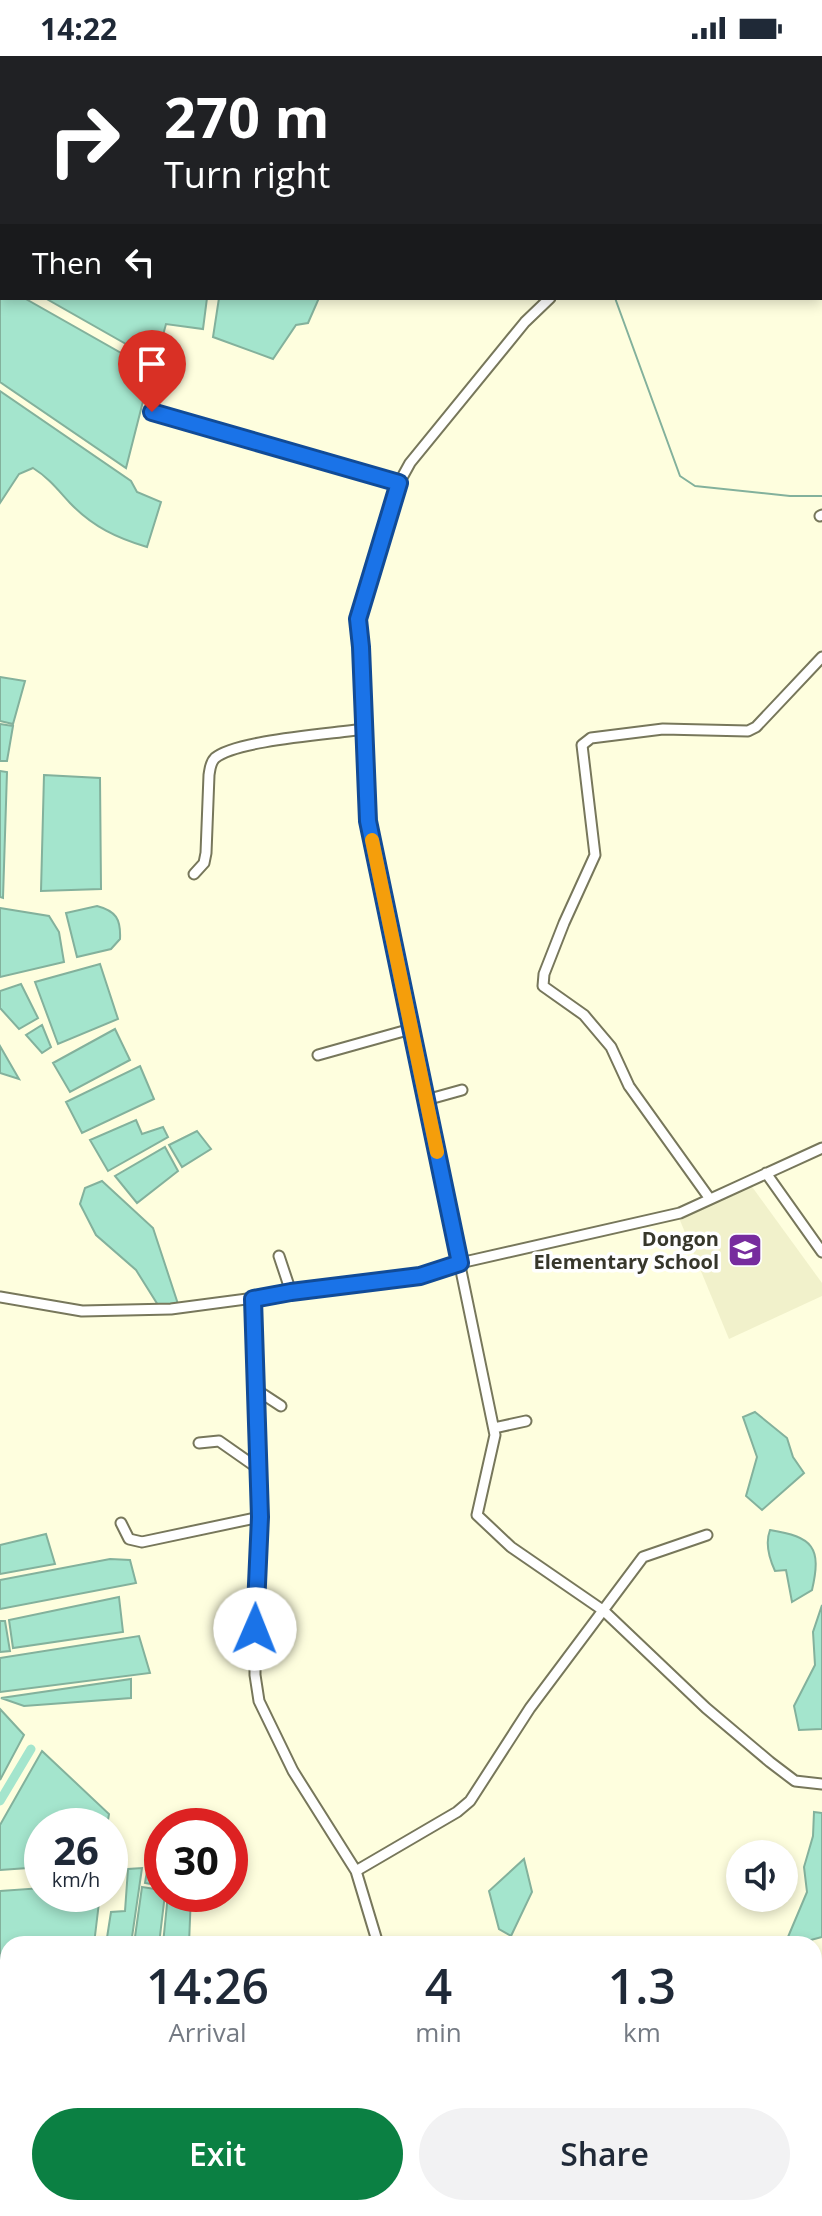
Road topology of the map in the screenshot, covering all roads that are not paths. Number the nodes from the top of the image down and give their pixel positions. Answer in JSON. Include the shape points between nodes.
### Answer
{"nodes":[{"id":1,"x":548,"y":300,"type":"edge"},
{"id":2,"x":152,"y":412,"type":"dead end"},
{"id":3,"x":399,"y":483,"type":"junction"},
{"id":4,"x":822,"y":657,"type":"edge"},
{"id":5,"x":364,"y":729,"type":"junction"},
{"id":6,"x":194,"y":874,"type":"dead end"},
{"id":7,"x":411,"y":1029,"type":"junction"},
{"id":8,"x":318,"y":1055,"type":"dead end"},
{"id":9,"x":462,"y":1090,"type":"dead end"},
{"id":10,"x":426,"y":1100,"type":"junction"},
{"id":11,"x":822,"y":1148,"type":"edge"},
{"id":12,"x":766,"y":1173,"type":"junction"},
{"id":13,"x":710,"y":1199,"type":"junction"},
{"id":14,"x":822,"y":1252,"type":"edge"},
{"id":15,"x":279,"y":1256,"type":"dead end"},
{"id":16,"x":460,"y":1263,"type":"junction"},
{"id":17,"x":291,"y":1292,"type":"junction"},
{"id":18,"x":0,"y":1297,"type":"edge"},
{"id":19,"x":253,"y":1299,"type":"junction"},
{"id":20,"x":255,"y":1389,"type":"junction"},
{"id":21,"x":281,"y":1406,"type":"dead end"},
{"id":22,"x":526,"y":1421,"type":"dead end"},
{"id":23,"x":494,"y":1428,"type":"junction"},
{"id":24,"x":199,"y":1443,"type":"dead end"},
{"id":25,"x":259,"y":1469,"type":"junction"},
{"id":26,"x":260,"y":1517,"type":"junction"},
{"id":27,"x":121,"y":1523,"type":"dead end"},
{"id":28,"x":707,"y":1535,"type":"dead end"},
{"id":29,"x":604,"y":1611,"type":"junction"},
{"id":30,"x":822,"y":1784,"type":"edge"},
{"id":31,"x":356,"y":1871,"type":"junction"},
{"id":32,"x":376,"y":1936,"type":"edge"}],
"edges":[{"from":1,"to":3,"type":"street"},
{"from":2,"to":3,"type":"street"},
{"from":3,"to":5,"type":"street","via":[[358,619]]},
{"from":4,"to":13,"type":"street","via":[[748,731],[663,729],[591,738],[582,745],[595,855],[543,983],[584,1015],[611,1047],[629,1086]]},
{"from":5,"to":6,"type":"street","via":[[237,747],[217,756],[210,764],[206,853]]},
{"from":5,"to":7,"type":"street","via":[[368,821]]},
{"from":7,"to":8,"type":"street"},
{"from":7,"to":10,"type":"street"},
{"from":9,"to":10,"type":"street"},
{"from":10,"to":16,"type":"street"},
{"from":11,"to":12,"type":"street"},
{"from":12,"to":13,"type":"street"},
{"from":12,"to":14,"type":"street"},
{"from":13,"to":16,"type":"street","via":[[680,1213]]},
{"from":15,"to":17,"type":"street"},
{"from":16,"to":17,"type":"street","via":[[420,1276]]},
{"from":16,"to":23,"type":"street"},
{"from":17,"to":19,"type":"street"},
{"from":18,"to":19,"type":"street","via":[[82,1311],[171,1309]]},
{"from":19,"to":20,"type":"street"},
{"from":20,"to":21,"type":"street"},
{"from":20,"to":25,"type":"street"},
{"from":22,"to":23,"type":"street"},
{"from":23,"to":29,"type":"street","via":[[496,1441],[477,1515],[511,1547]]},
{"from":24,"to":25,"type":"street","via":[[219,1441]]},
{"from":25,"to":26,"type":"street"},
{"from":26,"to":27,"type":"street","via":[[142,1542],[129,1539]]},
{"from":26,"to":31,"type":"street","via":[[255,1605],[259,1701],[293,1771]]},
{"from":28,"to":29,"type":"street","via":[[644,1555]]},
{"from":29,"to":30,"type":"street","via":[[770,1762],[795,1781]]},
{"from":29,"to":31,"type":"street","via":[[530,1708],[470,1801]]},
{"from":31,"to":32,"type":"street"}]}
